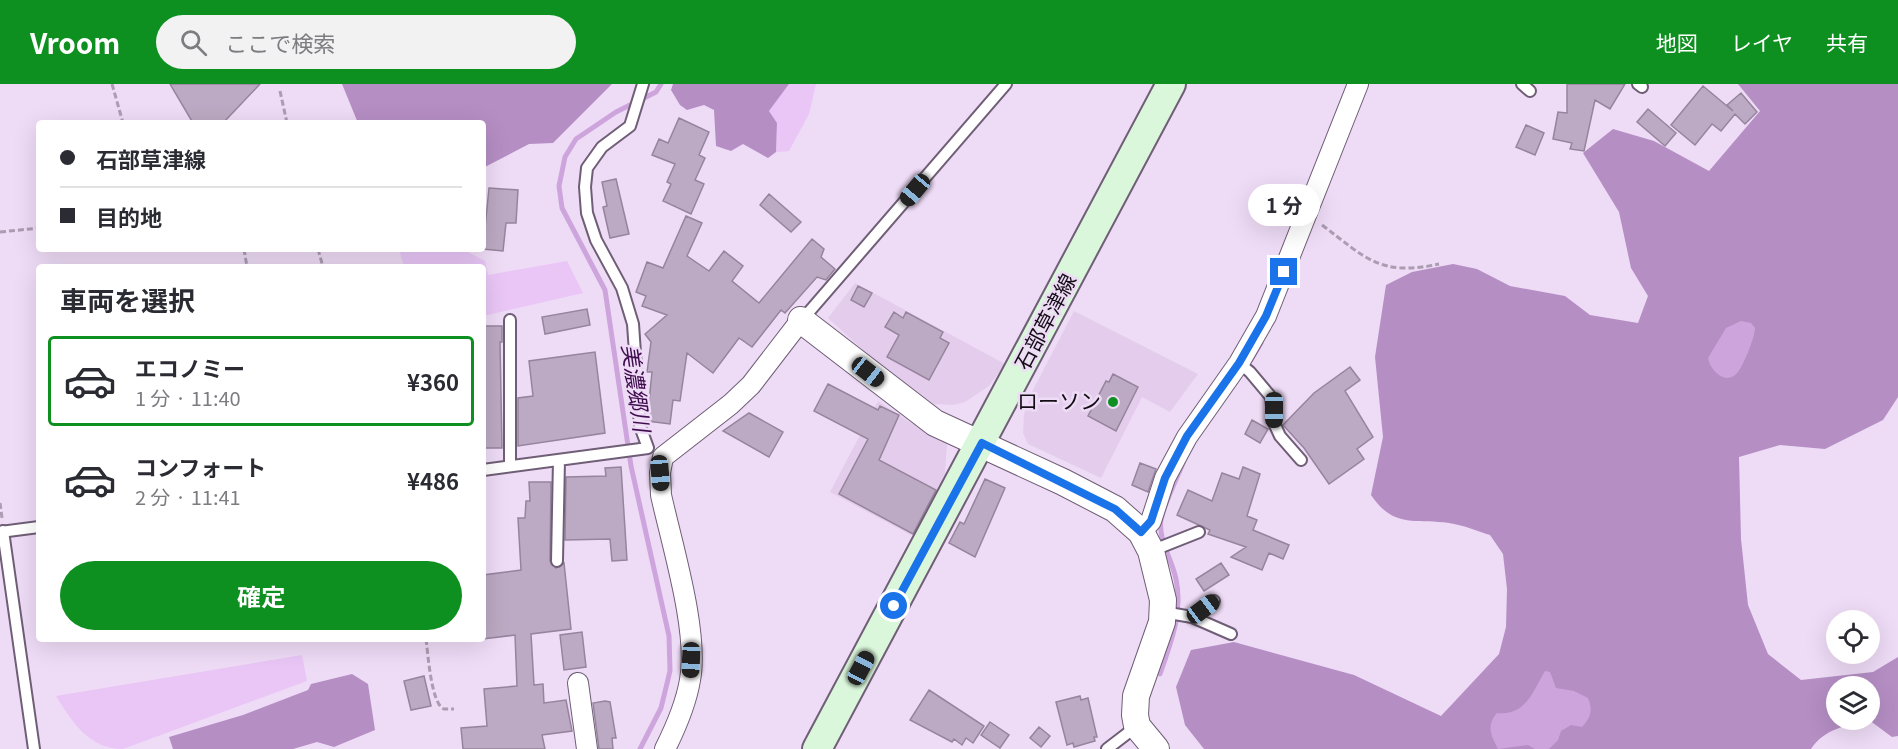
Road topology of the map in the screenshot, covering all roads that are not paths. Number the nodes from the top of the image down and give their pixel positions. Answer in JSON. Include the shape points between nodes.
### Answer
{"nodes":[{"id":1,"x":643,"y":84,"type":"edge"},
{"id":2,"x":1006,"y":84,"type":"edge"},
{"id":3,"x":1171,"y":84,"type":"edge"},
{"id":4,"x":1358,"y":84,"type":"edge"},
{"id":5,"x":510,"y":320,"type":"dead end"},
{"id":6,"x":801,"y":321,"type":"junction"},
{"id":7,"x":1244,"y":367,"type":"junction"},
{"id":8,"x":982,"y":443,"type":"junction"},
{"id":9,"x":651,"y":451,"type":"junction"},
{"id":10,"x":560,"y":460,"type":"junction"},
{"id":11,"x":1301,"y":460,"type":"dead end"},
{"id":12,"x":510,"y":466,"type":"junction"},
{"id":13,"x":486,"y":470,"type":"edge"},
{"id":14,"x":36,"y":527,"type":"edge"},
{"id":15,"x":2,"y":532,"type":"edge"},
{"id":16,"x":1199,"y":532,"type":"dead end"},
{"id":17,"x":1155,"y":543,"type":"junction"},
{"id":18,"x":557,"y":561,"type":"dead end"},
{"id":19,"x":1214,"y":601,"type":"dead end"},
{"id":20,"x":1178,"y":615,"type":"junction"},
{"id":21,"x":1231,"y":634,"type":"dead end"},
{"id":22,"x":578,"y":684,"type":"dead end"},
{"id":23,"x":1137,"y":726,"type":"junction"},
{"id":24,"x":34,"y":749,"type":"edge"},
{"id":25,"x":587,"y":749,"type":"edge"},
{"id":26,"x":665,"y":749,"type":"edge"},
{"id":27,"x":817,"y":749,"type":"edge"},
{"id":28,"x":1107,"y":749,"type":"edge"},
{"id":29,"x":1156,"y":749,"type":"edge"}],
"edges":[{"from":1,"to":9,"type":"lane","via":[[630,126],[602,147],[587,168],[585,187],[587,213],[596,240],[622,288],[633,324],[640,426]]},
{"from":2,"to":6,"type":"lane"},
{"from":3,"to":8,"type":"main road","name":"石部草津線"},
{"from":4,"to":7,"type":"street"},
{"from":5,"to":12,"type":"lane"},
{"from":6,"to":8,"type":"street","via":[[935,423]]},
{"from":6,"to":9,"type":"street","via":[[732,404]]},
{"from":7,"to":11,"type":"lane","via":[[1271,397],[1280,436]]},
{"from":7,"to":17,"type":"street","via":[[1187,436],[1165,478],[1151,521]]},
{"from":8,"to":17,"type":"street","via":[[1115,509]]},
{"from":8,"to":27,"type":"main road","name":"石部草津線"},
{"from":9,"to":10,"type":"lane"},
{"from":9,"to":26,"type":"street","via":[[660,473],[661,495],[692,640],[690,679],[678,725]]},
{"from":10,"to":12,"type":"lane"},
{"from":10,"to":18,"type":"lane"},
{"from":12,"to":13,"type":"lane"},
{"from":14,"to":15,"type":"lane"},
{"from":15,"to":24,"type":"lane"},
{"from":16,"to":17,"type":"lane"},
{"from":17,"to":20,"type":"street","via":[[1163,600]]},
{"from":19,"to":20,"type":"lane"},
{"from":20,"to":21,"type":"lane"},
{"from":20,"to":23,"type":"street","via":[[1162,622],[1136,696]]},
{"from":22,"to":25,"type":"street"},
{"from":23,"to":28,"type":"lane"},
{"from":23,"to":29,"type":"street"}]}
